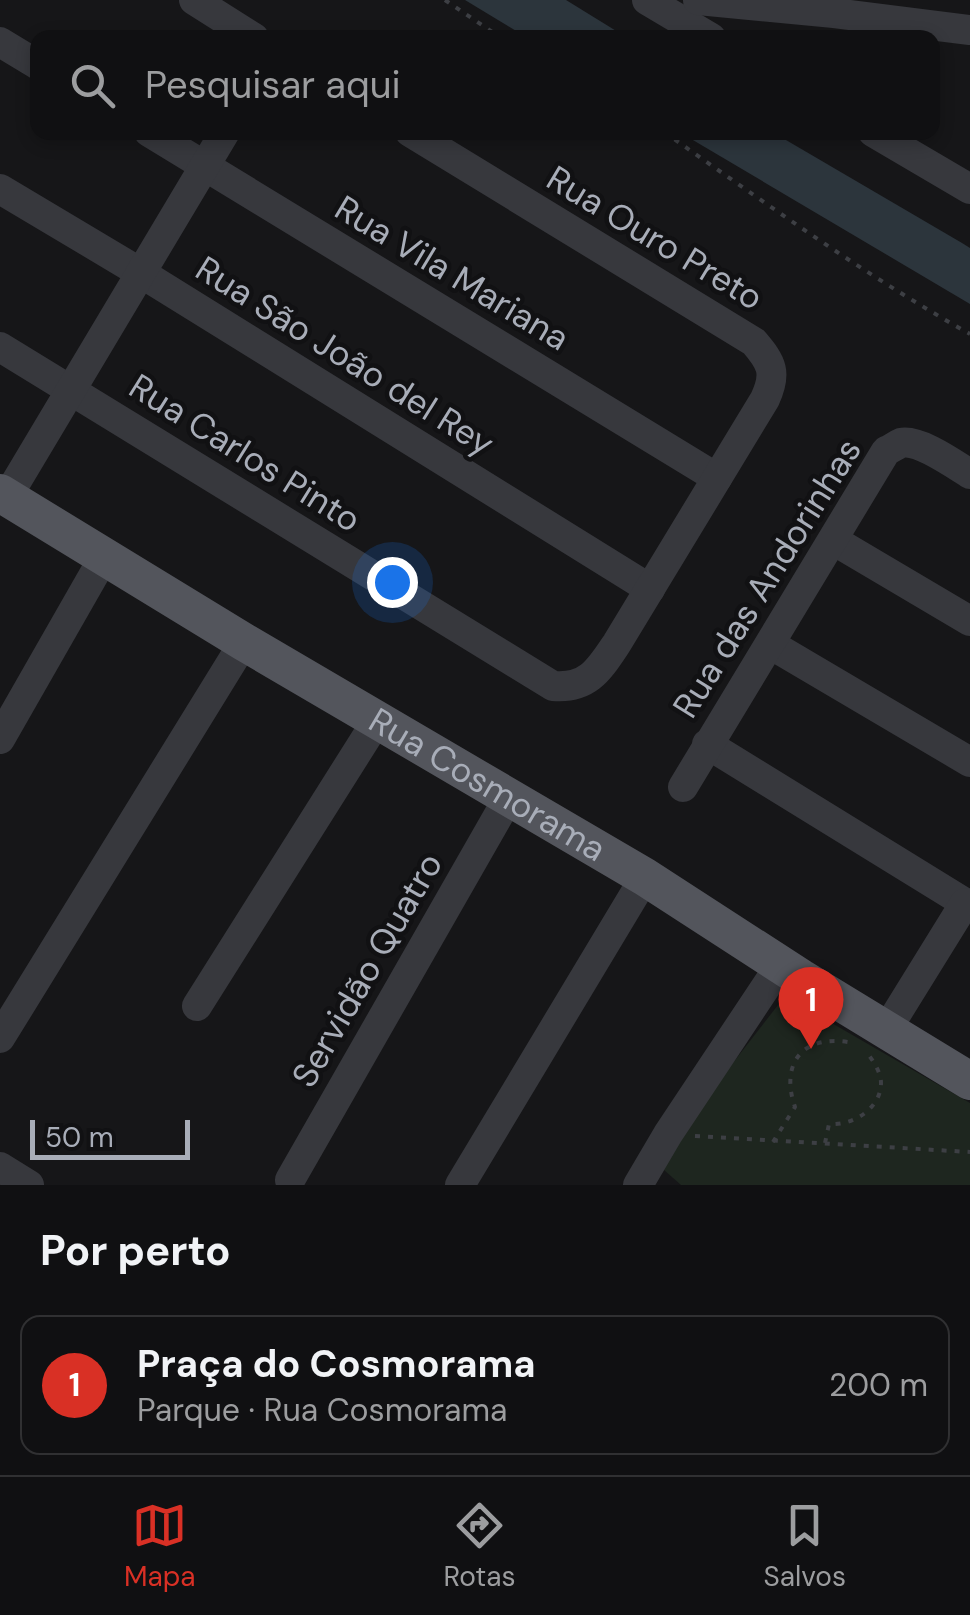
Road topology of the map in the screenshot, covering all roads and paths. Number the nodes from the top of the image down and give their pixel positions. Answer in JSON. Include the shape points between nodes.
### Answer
{"nodes":[{"id":1,"x":194,"y":0,"type":"edge"},
{"id":2,"x":445,"y":0,"type":"edge"},
{"id":3,"x":647,"y":0,"type":"edge"},
{"id":4,"x":698,"y":0,"type":"edge"},
{"id":5,"x":834,"y":6,"type":"edge"},
{"id":6,"x":241,"y":30,"type":"edge"},
{"id":7,"x":489,"y":30,"type":"edge"},
{"id":8,"x":698,"y":30,"type":"edge"},
{"id":9,"x":970,"y":30,"type":"edge"},
{"id":10,"x":0,"y":42,"type":"edge"},
{"id":11,"x":30,"y":60,"type":"edge"},
{"id":12,"x":162,"y":140,"type":"edge"},
{"id":13,"x":221,"y":140,"type":"edge"},
{"id":14,"x":423,"y":140,"type":"edge"},
{"id":15,"x":675,"y":140,"type":"edge"},
{"id":16,"x":887,"y":140,"type":"edge"},
{"id":17,"x":206,"y":167,"type":"junction"},
{"id":18,"x":0,"y":189,"type":"edge"},
{"id":19,"x":970,"y":189,"type":"edge"},
{"id":20,"x":141,"y":273,"type":"junction"},
{"id":21,"x":970,"y":334,"type":"edge"},
{"id":22,"x":0,"y":347,"type":"edge"},
{"id":23,"x":71,"y":390,"type":"junction"},
{"id":24,"x":970,"y":474,"type":"edge"},
{"id":25,"x":717,"y":478,"type":"junction"},
{"id":26,"x":4,"y":495,"type":"edge"},
{"id":27,"x":833,"y":540,"type":"junction"},
{"id":28,"x":104,"y":557,"type":"junction"},
{"id":29,"x":650,"y":589,"type":"junction"},
{"id":30,"x":970,"y":621,"type":"edge"},
{"id":31,"x":244,"y":642,"type":"junction"},
{"id":32,"x":770,"y":644,"type":"junction"},
{"id":33,"x":378,"y":719,"type":"junction"},
{"id":34,"x":0,"y":739,"type":"edge"},
{"id":35,"x":707,"y":744,"type":"junction"},
{"id":36,"x":970,"y":762,"type":"edge"},
{"id":37,"x":683,"y":787,"type":"dead end"},
{"id":38,"x":509,"y":797,"type":"junction"},
{"id":39,"x":644,"y":877,"type":"junction"},
{"id":40,"x":968,"y":904,"type":"edge"},
{"id":41,"x":780,"y":964,"type":"junction"},
{"id":42,"x":197,"y":1006,"type":"dead end"},
{"id":43,"x":0,"y":1038,"type":"edge"},
{"id":44,"x":876,"y":1039,"type":"junction"},
{"id":45,"x":852,"y":1042,"type":"dead end"},
{"id":46,"x":970,"y":1080,"type":"edge"},
{"id":47,"x":668,"y":1134,"type":"junction"},
{"id":48,"x":773,"y":1142,"type":"junction"},
{"id":49,"x":825,"y":1145,"type":"junction"},
{"id":50,"x":970,"y":1152,"type":"edge"},
{"id":51,"x":290,"y":1180,"type":"dead end"},
{"id":52,"x":460,"y":1185,"type":"edge"},
{"id":53,"x":638,"y":1185,"type":"edge"}],
"edges":[{"from":1,"to":6,"type":"street"},
{"from":2,"to":7,"type":"path"},
{"from":3,"to":8,"type":"street"},
{"from":4,"to":5,"type":"street"},
{"from":5,"to":9,"type":"street"},
{"from":10,"to":11,"type":"street"},
{"from":12,"to":17,"type":"street","name":"Rua Vila Mariana"},
{"from":13,"to":17,"type":"street"},
{"from":14,"to":25,"type":"street","name":"Rua Ouro Preto","via":[[754,342],[767,357],[772,384]]},
{"from":15,"to":21,"type":"path"},
{"from":16,"to":19,"type":"street"},
{"from":17,"to":20,"type":"street"},
{"from":17,"to":25,"type":"street","name":"Rua Vila Mariana"},
{"from":18,"to":20,"type":"street","name":"Rua São João del Rey"},
{"from":20,"to":23,"type":"street"},
{"from":20,"to":29,"type":"street","name":"Rua São João del Rey"},
{"from":22,"to":23,"type":"street","name":"Rua Carlos Pinto"},
{"from":23,"to":26,"type":"street"},
{"from":23,"to":29,"type":"street","name":"Rua Carlos Pinto","via":[[552,686],[581,683],[599,670]]},
{"from":24,"to":27,"type":"street","name":"Rua das Andorinhas","via":[[917,444],[898,444],[886,452]]},
{"from":25,"to":29,"type":"street"},
{"from":26,"to":28,"type":"main road","name":"Rua Cosmorama"},
{"from":27,"to":30,"type":"street"},
{"from":27,"to":32,"type":"street","name":"Rua das Andorinhas"},
{"from":28,"to":31,"type":"main road","name":"Rua Cosmorama"},
{"from":28,"to":34,"type":"street"},
{"from":31,"to":33,"type":"main road","name":"Rua Cosmorama"},
{"from":31,"to":43,"type":"street"},
{"from":32,"to":35,"type":"street","name":"Rua das Andorinhas"},
{"from":32,"to":36,"type":"street"},
{"from":33,"to":38,"type":"main road","name":"Rua Cosmorama"},
{"from":33,"to":42,"type":"street"},
{"from":35,"to":37,"type":"street","name":"Rua das Andorinhas"},
{"from":35,"to":40,"type":"street"},
{"from":38,"to":39,"type":"main road","name":"Rua Cosmorama"},
{"from":38,"to":51,"type":"street","name":"Servidão Quatro"},
{"from":39,"to":41,"type":"main road","name":"Rua Cosmorama"},
{"from":39,"to":52,"type":"street"},
{"from":40,"to":44,"type":"street"},
{"from":41,"to":44,"type":"main road","name":"Rua Cosmorama"},
{"from":41,"to":47,"type":"street"},
{"from":44,"to":46,"type":"main road","name":"Rua Cosmorama"},
{"from":44,"to":49,"type":"path","via":[[877,1098],[854,1120],[829,1124]]},
{"from":45,"to":48,"type":"path","via":[[819,1041],[794,1062],[789,1090],[795,1106]]},
{"from":47,"to":48,"type":"path"},
{"from":47,"to":53,"type":"street"},
{"from":48,"to":49,"type":"path"},
{"from":49,"to":50,"type":"path"}]}
